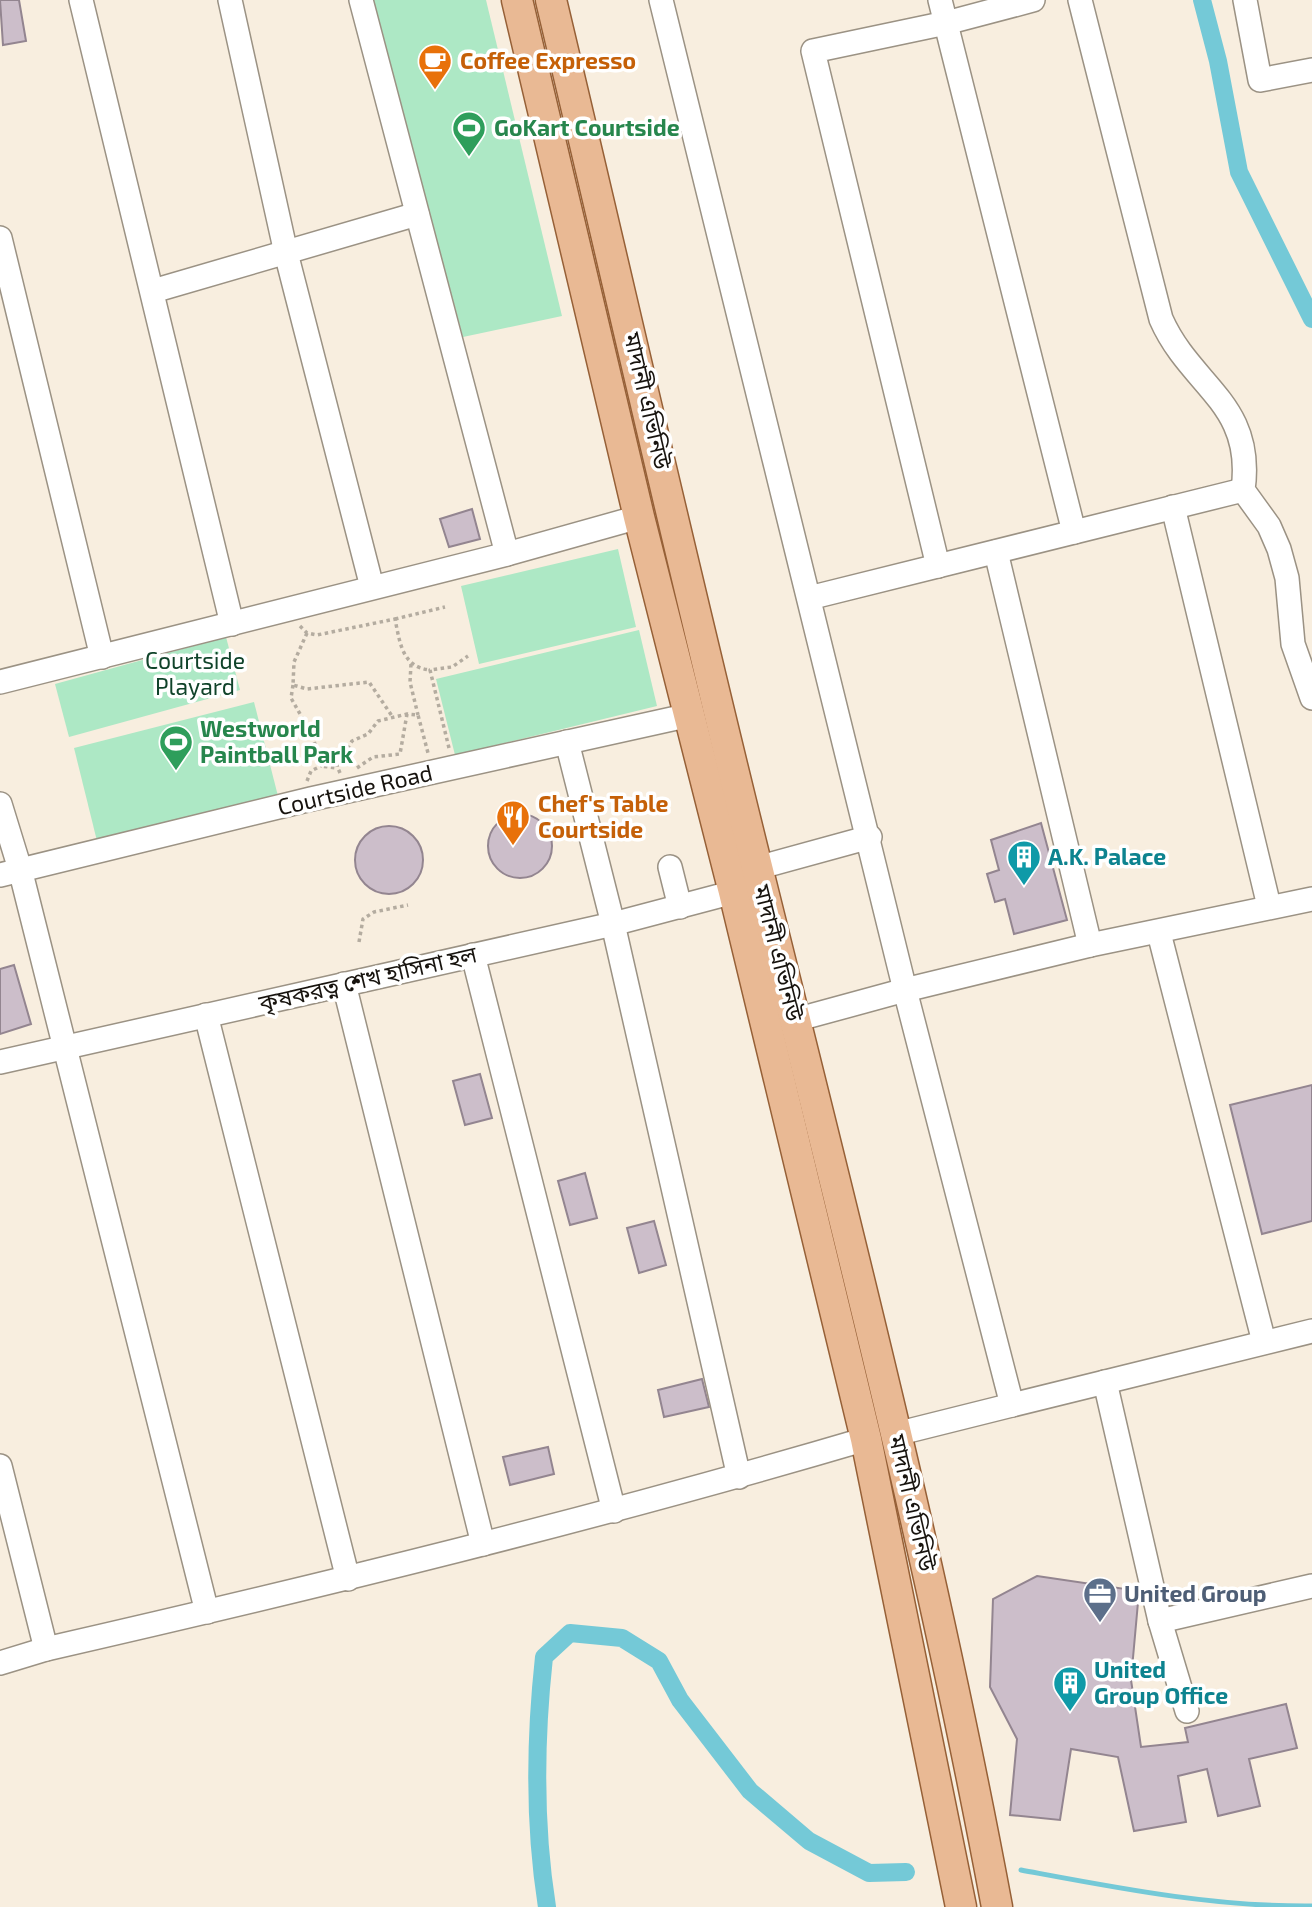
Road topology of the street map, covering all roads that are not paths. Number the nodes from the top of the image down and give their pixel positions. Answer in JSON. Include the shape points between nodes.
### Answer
{"nodes":[{"id":1,"x":81,"y":0,"type":"edge"},
{"id":2,"x":230,"y":0,"type":"edge"},
{"id":3,"x":360,"y":0,"type":"edge"},
{"id":4,"x":517,"y":0,"type":"edge"},
{"id":5,"x":551,"y":0,"type":"edge"},
{"id":6,"x":661,"y":0,"type":"edge"},
{"id":7,"x":940,"y":0,"type":"edge"},
{"id":8,"x":1033,"y":0,"type":"edge"},
{"id":9,"x":1080,"y":0,"type":"edge"},
{"id":10,"x":1245,"y":0,"type":"edge"},
{"id":11,"x":946,"y":23,"type":"junction"},
{"id":12,"x":1312,"y":70,"type":"edge"},
{"id":13,"x":417,"y":214,"type":"junction"},
{"id":14,"x":0,"y":238,"type":"edge"},
{"id":15,"x":286,"y":253,"type":"junction"},
{"id":16,"x":3,"y":267,"type":"edge"},
{"id":17,"x":153,"y":291,"type":"junction"},
{"id":18,"x":1243,"y":490,"type":"junction"},
{"id":19,"x":671,"y":505,"type":"junction"},
{"id":20,"x":1173,"y":507,"type":"junction"},
{"id":21,"x":639,"y":517,"type":"junction"},
{"id":22,"x":1074,"y":532,"type":"junction"},
{"id":23,"x":996,"y":552,"type":"junction"},
{"id":24,"x":508,"y":554,"type":"junction"},
{"id":25,"x":938,"y":566,"type":"junction"},
{"id":26,"x":372,"y":587,"type":"junction"},
{"id":27,"x":809,"y":598,"type":"junction"},
{"id":28,"x":232,"y":624,"type":"junction"},
{"id":29,"x":102,"y":657,"type":"junction"},
{"id":30,"x":0,"y":682,"type":"edge"},
{"id":31,"x":1312,"y":698,"type":"edge"},
{"id":32,"x":719,"y":706,"type":"junction"},
{"id":33,"x":690,"y":715,"type":"junction"},
{"id":34,"x":567,"y":742,"type":"junction"},
{"id":35,"x":0,"y":804,"type":"edge"},
{"id":36,"x":870,"y":837,"type":"junction"},
{"id":37,"x":670,"y":867,"type":"dead end"},
{"id":38,"x":757,"y":868,"type":"junction"},
{"id":39,"x":10,"y":872,"type":"edge"},
{"id":40,"x":734,"y":892,"type":"junction"},
{"id":41,"x":1312,"y":900,"type":"edge"},
{"id":42,"x":680,"y":906,"type":"junction"},
{"id":43,"x":1269,"y":906,"type":"junction"},
{"id":44,"x":613,"y":924,"type":"junction"},
{"id":45,"x":1159,"y":933,"type":"junction"},
{"id":46,"x":1090,"y":945,"type":"junction"},
{"id":47,"x":473,"y":956,"type":"junction"},
{"id":48,"x":344,"y":984,"type":"junction"},
{"id":49,"x":905,"y":990,"type":"junction"},
{"id":50,"x":206,"y":1015,"type":"junction"},
{"id":51,"x":796,"y":1020,"type":"junction"},
{"id":52,"x":63,"y":1048,"type":"junction"},
{"id":53,"x":0,"y":1062,"type":"edge"},
{"id":54,"x":1312,"y":1331,"type":"edge"},
{"id":55,"x":1264,"y":1342,"type":"junction"},
{"id":56,"x":1105,"y":1382,"type":"junction"},
{"id":57,"x":1012,"y":1405,"type":"junction"},
{"id":58,"x":897,"y":1434,"type":"junction"},
{"id":59,"x":866,"y":1439,"type":"junction"},
{"id":60,"x":0,"y":1466,"type":"edge"},
{"id":61,"x":738,"y":1477,"type":"junction"},
{"id":62,"x":614,"y":1511,"type":"junction"},
{"id":63,"x":483,"y":1544,"type":"junction"},
{"id":64,"x":348,"y":1579,"type":"junction"},
{"id":65,"x":1312,"y":1586,"type":"edge"},
{"id":66,"x":207,"y":1612,"type":"junction"},
{"id":67,"x":1160,"y":1621,"type":"junction"},
{"id":68,"x":46,"y":1649,"type":"junction"},
{"id":69,"x":0,"y":1663,"type":"edge"},
{"id":70,"x":1187,"y":1712,"type":"dead end"},
{"id":71,"x":961,"y":1907,"type":"edge"},
{"id":72,"x":997,"y":1907,"type":"edge"}],
"edges":[{"from":1,"to":17,"type":"street"},
{"from":2,"to":15,"type":"street"},
{"from":3,"to":13,"type":"street"},
{"from":4,"to":21,"type":"main road","name":"মাদানী এভিনিউ"},
{"from":5,"to":19,"type":"main road","name":"মাদানী এভিনিউ"},
{"from":6,"to":27,"type":"street"},
{"from":7,"to":11,"type":"street"},
{"from":8,"to":11,"type":"street"},
{"from":9,"to":18,"type":"street","via":[[1161,319],[1183,359],[1235,421],[1246,468]]},
{"from":10,"to":12,"type":"street","via":[[1260,80]]},
{"from":11,"to":22,"type":"street"},
{"from":11,"to":25,"type":"street","via":[[813,51]]},
{"from":13,"to":15,"type":"street"},
{"from":13,"to":24,"type":"street"},
{"from":14,"to":16,"type":"street"},
{"from":15,"to":17,"type":"street"},
{"from":15,"to":26,"type":"street"},
{"from":16,"to":29,"type":"street"},
{"from":17,"to":28,"type":"street"},
{"from":18,"to":20,"type":"street"},
{"from":18,"to":31,"type":"street","via":[[1279,549],[1287,578],[1293,644]]},
{"from":19,"to":21,"type":"main road"},
{"from":19,"to":32,"type":"main road","name":"মাদানী এভিনিউ"},
{"from":20,"to":22,"type":"street"},
{"from":20,"to":43,"type":"street"},
{"from":21,"to":24,"type":"street"},
{"from":21,"to":33,"type":"main road","name":"মাদানী এভিনিউ"},
{"from":22,"to":23,"type":"street"},
{"from":23,"to":25,"type":"street"},
{"from":23,"to":46,"type":"street"},
{"from":24,"to":26,"type":"street"},
{"from":25,"to":27,"type":"street"},
{"from":26,"to":28,"type":"street"},
{"from":27,"to":36,"type":"street"},
{"from":28,"to":29,"type":"street"},
{"from":29,"to":30,"type":"street"},
{"from":32,"to":33,"type":"main road"},
{"from":32,"to":38,"type":"main road","name":"মাদানী এভিনিউ"},
{"from":33,"to":34,"type":"street","name":"Courtside Road"},
{"from":33,"to":40,"type":"main road","name":"মাদানী এভিনিউ"},
{"from":34,"to":39,"type":"street","name":"Courtside Road"},
{"from":34,"to":44,"type":"street"},
{"from":35,"to":39,"type":"street"},
{"from":36,"to":38,"type":"street"},
{"from":36,"to":49,"type":"street"},
{"from":37,"to":42,"type":"street"},
{"from":38,"to":51,"type":"main road","name":"মাদানী এভিনিউ"},
{"from":39,"to":52,"type":"street"},
{"from":40,"to":42,"type":"street","name":"কৃষকরত্ন শেখ হাসিনা হল"},
{"from":40,"to":59,"type":"main road","name":"মাদানী এভিনিউ"},
{"from":41,"to":43,"type":"street"},
{"from":42,"to":44,"type":"street","name":"কৃষকরত্ন শেখ হাসিনা হল"},
{"from":43,"to":45,"type":"street"},
{"from":44,"to":47,"type":"street","name":"কৃষকরত্ন শেখ হাসিনা হল"},
{"from":44,"to":61,"type":"street"},
{"from":45,"to":46,"type":"street"},
{"from":45,"to":55,"type":"street"},
{"from":46,"to":49,"type":"street"},
{"from":47,"to":48,"type":"street","name":"কৃষকরত্ন শেখ হাসিনা হল"},
{"from":47,"to":62,"type":"street"},
{"from":48,"to":50,"type":"street","name":"কৃষকরত্ন শেখ হাসিনা হল"},
{"from":48,"to":63,"type":"street"},
{"from":49,"to":51,"type":"street"},
{"from":49,"to":57,"type":"street"},
{"from":50,"to":52,"type":"street","name":"কৃষকরত্ন শেখ হাসিনা হল"},
{"from":50,"to":64,"type":"street"},
{"from":51,"to":58,"type":"main road","name":"মাদানী এভিনিউ"},
{"from":52,"to":53,"type":"street","name":"কৃষকরত্ন শেখ হাসিনা হল"},
{"from":52,"to":66,"type":"street"},
{"from":54,"to":55,"type":"street"},
{"from":55,"to":56,"type":"street"},
{"from":56,"to":57,"type":"street"},
{"from":56,"to":67,"type":"street"},
{"from":57,"to":58,"type":"street"},
{"from":58,"to":72,"type":"main road","name":"মাদানী এভিনিউ","via":[[973,1776]]},
{"from":59,"to":61,"type":"street"},
{"from":59,"to":71,"type":"main road","name":"মাদানী এভিনিউ"},
{"from":60,"to":68,"type":"street"},
{"from":61,"to":62,"type":"street"},
{"from":62,"to":63,"type":"street"},
{"from":63,"to":64,"type":"street"},
{"from":64,"to":66,"type":"street"},
{"from":65,"to":67,"type":"street"},
{"from":66,"to":68,"type":"street"},
{"from":67,"to":70,"type":"street"},
{"from":68,"to":69,"type":"street"}]}
